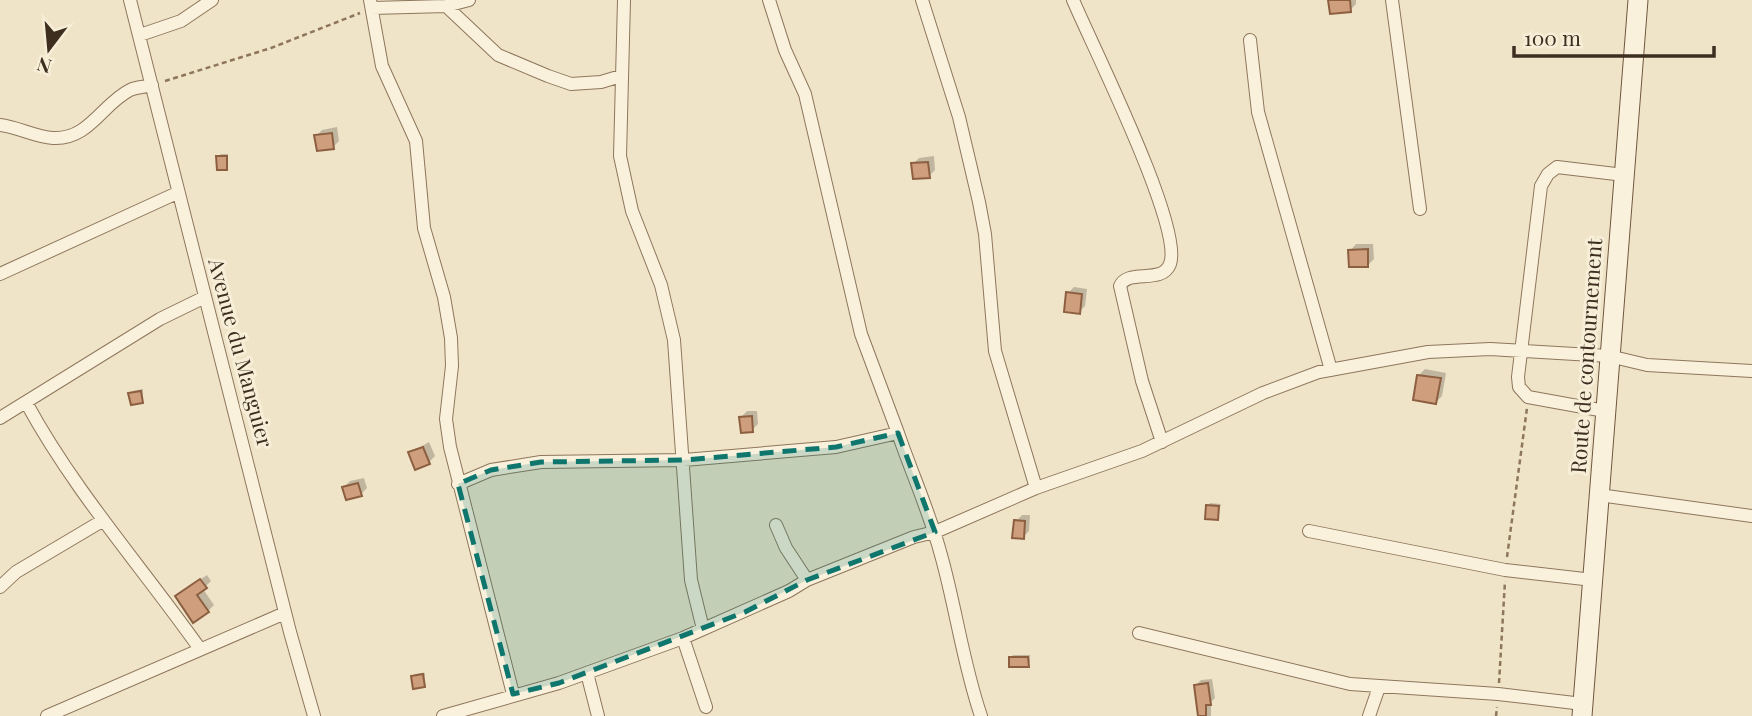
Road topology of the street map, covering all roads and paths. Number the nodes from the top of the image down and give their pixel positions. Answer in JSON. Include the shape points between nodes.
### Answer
{"nodes":[{"id":1,"x":130,"y":0,"type":"edge"},
{"id":2,"x":212,"y":0,"type":"edge"},
{"id":3,"x":469,"y":0,"type":"edge"},
{"id":4,"x":624,"y":0,"type":"edge"},
{"id":5,"x":769,"y":0,"type":"edge"},
{"id":6,"x":922,"y":0,"type":"edge"},
{"id":7,"x":1073,"y":0,"type":"edge"},
{"id":8,"x":1392,"y":0,"type":"edge"},
{"id":9,"x":1638,"y":0,"type":"edge"},
{"id":10,"x":371,"y":4,"type":"edge"},
{"id":11,"x":446,"y":6,"type":"junction"},
{"id":12,"x":140,"y":35,"type":"junction"},
{"id":13,"x":1250,"y":40,"type":"dead end"},
{"id":14,"x":621,"y":76,"type":"junction"},
{"id":15,"x":152,"y":85,"type":"junction"},
{"id":16,"x":0,"y":125,"type":"edge"},
{"id":17,"x":1624,"y":175,"type":"junction"},
{"id":18,"x":177,"y":193,"type":"junction"},
{"id":19,"x":1420,"y":209,"type":"dead end"},
{"id":20,"x":0,"y":274,"type":"edge"},
{"id":21,"x":205,"y":297,"type":"junction"},
{"id":22,"x":1523,"y":351,"type":"junction"},
{"id":23,"x":1609,"y":356,"type":"junction"},
{"id":24,"x":1331,"y":370,"type":"junction"},
{"id":25,"x":1752,"y":371,"type":"edge"},
{"id":26,"x":1528,"y":397,"type":"junction"},
{"id":27,"x":27,"y":404,"type":"junction"},
{"id":28,"x":1605,"y":411,"type":"junction"},
{"id":29,"x":0,"y":418,"type":"edge"},
{"id":30,"x":898,"y":433,"type":"junction"},
{"id":31,"x":1163,"y":442,"type":"junction"},
{"id":32,"x":684,"y":460,"type":"junction"},
{"id":33,"x":458,"y":484,"type":"junction"},
{"id":34,"x":1036,"y":488,"type":"junction"},
{"id":35,"x":1599,"y":495,"type":"junction"},
{"id":36,"x":1752,"y":516,"type":"edge"},
{"id":37,"x":102,"y":521,"type":"junction"},
{"id":38,"x":776,"y":525,"type":"dead end"},
{"id":39,"x":1309,"y":531,"type":"dead end"},
{"id":40,"x":935,"y":532,"type":"junction"},
{"id":41,"x":1505,"y":570,"type":"junction"},
{"id":42,"x":807,"y":580,"type":"junction"},
{"id":43,"x":1593,"y":580,"type":"junction"},
{"id":44,"x":0,"y":587,"type":"edge"},
{"id":45,"x":285,"y":613,"type":"junction"},
{"id":46,"x":703,"y":629,"type":"junction"},
{"id":47,"x":1139,"y":633,"type":"dead end"},
{"id":48,"x":683,"y":638,"type":"junction"},
{"id":49,"x":200,"y":649,"type":"junction"},
{"id":50,"x":587,"y":673,"type":"junction"},
{"id":51,"x":1379,"y":687,"type":"junction"},
{"id":52,"x":513,"y":694,"type":"junction"},
{"id":53,"x":1498,"y":694,"type":"junction"},
{"id":54,"x":706,"y":707,"type":"dead end"},
{"id":55,"x":1582,"y":710,"type":"edge"},
{"id":56,"x":47,"y":716,"type":"edge"},
{"id":57,"x":314,"y":716,"type":"edge"},
{"id":58,"x":443,"y":716,"type":"edge"},
{"id":59,"x":598,"y":716,"type":"edge"},
{"id":60,"x":981,"y":716,"type":"edge"},
{"id":61,"x":1369,"y":716,"type":"edge"},
{"id":62,"x":1496,"y":716,"type":"edge"}],
"edges":[{"from":1,"to":12,"type":"street","name":"Avenue du Manguier"},
{"from":2,"to":12,"type":"street","via":[[181,21]]},
{"from":3,"to":11,"type":"street"},
{"from":4,"to":14,"type":"street"},
{"from":5,"to":30,"type":"street","via":[[805,94],[861,334]]},
{"from":6,"to":34,"type":"street","via":[[965,141],[985,234],[995,351]]},
{"from":7,"to":31,"type":"street","via":[[1139,146],[1172,257],[1161,274],[1127,279],[1120,286],[1142,381]]},
{"from":8,"to":19,"type":"street"},
{"from":9,"to":17,"type":"street","name":"Route de contournement"},
{"from":10,"to":11,"type":"street"},
{"from":10,"to":15,"type":"path","via":[[271,48]]},
{"from":10,"to":33,"type":"street","via":[[382,66],[416,141],[424,228],[444,297],[452,366],[446,419]]},
{"from":11,"to":14,"type":"street","via":[[498,55],[548,76],[571,84]]},
{"from":12,"to":15,"type":"street","name":"Avenue du Manguier"},
{"from":13,"to":24,"type":"street","via":[[1258,112]]},
{"from":14,"to":32,"type":"street","via":[[620,156],[632,211],[661,285],[674,340]]},
{"from":15,"to":16,"type":"street","via":[[131,90],[76,133],[55,138]]},
{"from":15,"to":18,"type":"street","name":"Avenue du Manguier"},
{"from":17,"to":22,"type":"street","via":[[1557,167],[1541,186]]},
{"from":17,"to":23,"type":"street","name":"Route de contournement"},
{"from":18,"to":20,"type":"street"},
{"from":18,"to":21,"type":"street","name":"Avenue du Manguier"},
{"from":21,"to":27,"type":"street","via":[[160,319]]},
{"from":21,"to":45,"type":"street","name":"Avenue du Manguier"},
{"from":22,"to":23,"type":"street"},
{"from":22,"to":24,"type":"street","via":[[1428,352]]},
{"from":22,"to":26,"type":"street","via":[[1519,387]]},
{"from":23,"to":25,"type":"street","via":[[1647,365]]},
{"from":23,"to":28,"type":"street","name":"Route de contournement"},
{"from":24,"to":31,"type":"street","via":[[1263,393]]},
{"from":26,"to":28,"type":"street"},
{"from":26,"to":41,"type":"path"},
{"from":27,"to":29,"type":"street"},
{"from":27,"to":37,"type":"street","via":[[49,445]]},
{"from":28,"to":35,"type":"street","name":"Route de contournement"},
{"from":30,"to":32,"type":"street","via":[[836,447]]},
{"from":30,"to":40,"type":"street"},
{"from":31,"to":34,"type":"street"},
{"from":32,"to":33,"type":"street","via":[[541,462],[491,470]]},
{"from":32,"to":46,"type":"street","via":[[691,580]]},
{"from":33,"to":52,"type":"street"},
{"from":34,"to":40,"type":"street"},
{"from":35,"to":36,"type":"street"},
{"from":35,"to":43,"type":"street","name":"Route de contournement"},
{"from":37,"to":44,"type":"street","via":[[16,572]]},
{"from":37,"to":49,"type":"street"},
{"from":38,"to":42,"type":"street"},
{"from":39,"to":41,"type":"street"},
{"from":40,"to":42,"type":"street"},
{"from":40,"to":60,"type":"street"},
{"from":41,"to":43,"type":"street"},
{"from":41,"to":53,"type":"path"},
{"from":42,"to":46,"type":"street"},
{"from":43,"to":55,"type":"street","name":"Route de contournement"},
{"from":45,"to":49,"type":"street"},
{"from":45,"to":57,"type":"street","name":"Avenue du Manguier"},
{"from":46,"to":48,"type":"street"},
{"from":47,"to":51,"type":"street"},
{"from":48,"to":50,"type":"street"},
{"from":48,"to":54,"type":"street"},
{"from":49,"to":56,"type":"street"},
{"from":50,"to":52,"type":"street"},
{"from":50,"to":59,"type":"street"},
{"from":51,"to":53,"type":"street"},
{"from":51,"to":61,"type":"street"},
{"from":52,"to":58,"type":"street"},
{"from":53,"to":55,"type":"street"},
{"from":53,"to":62,"type":"path"}]}
